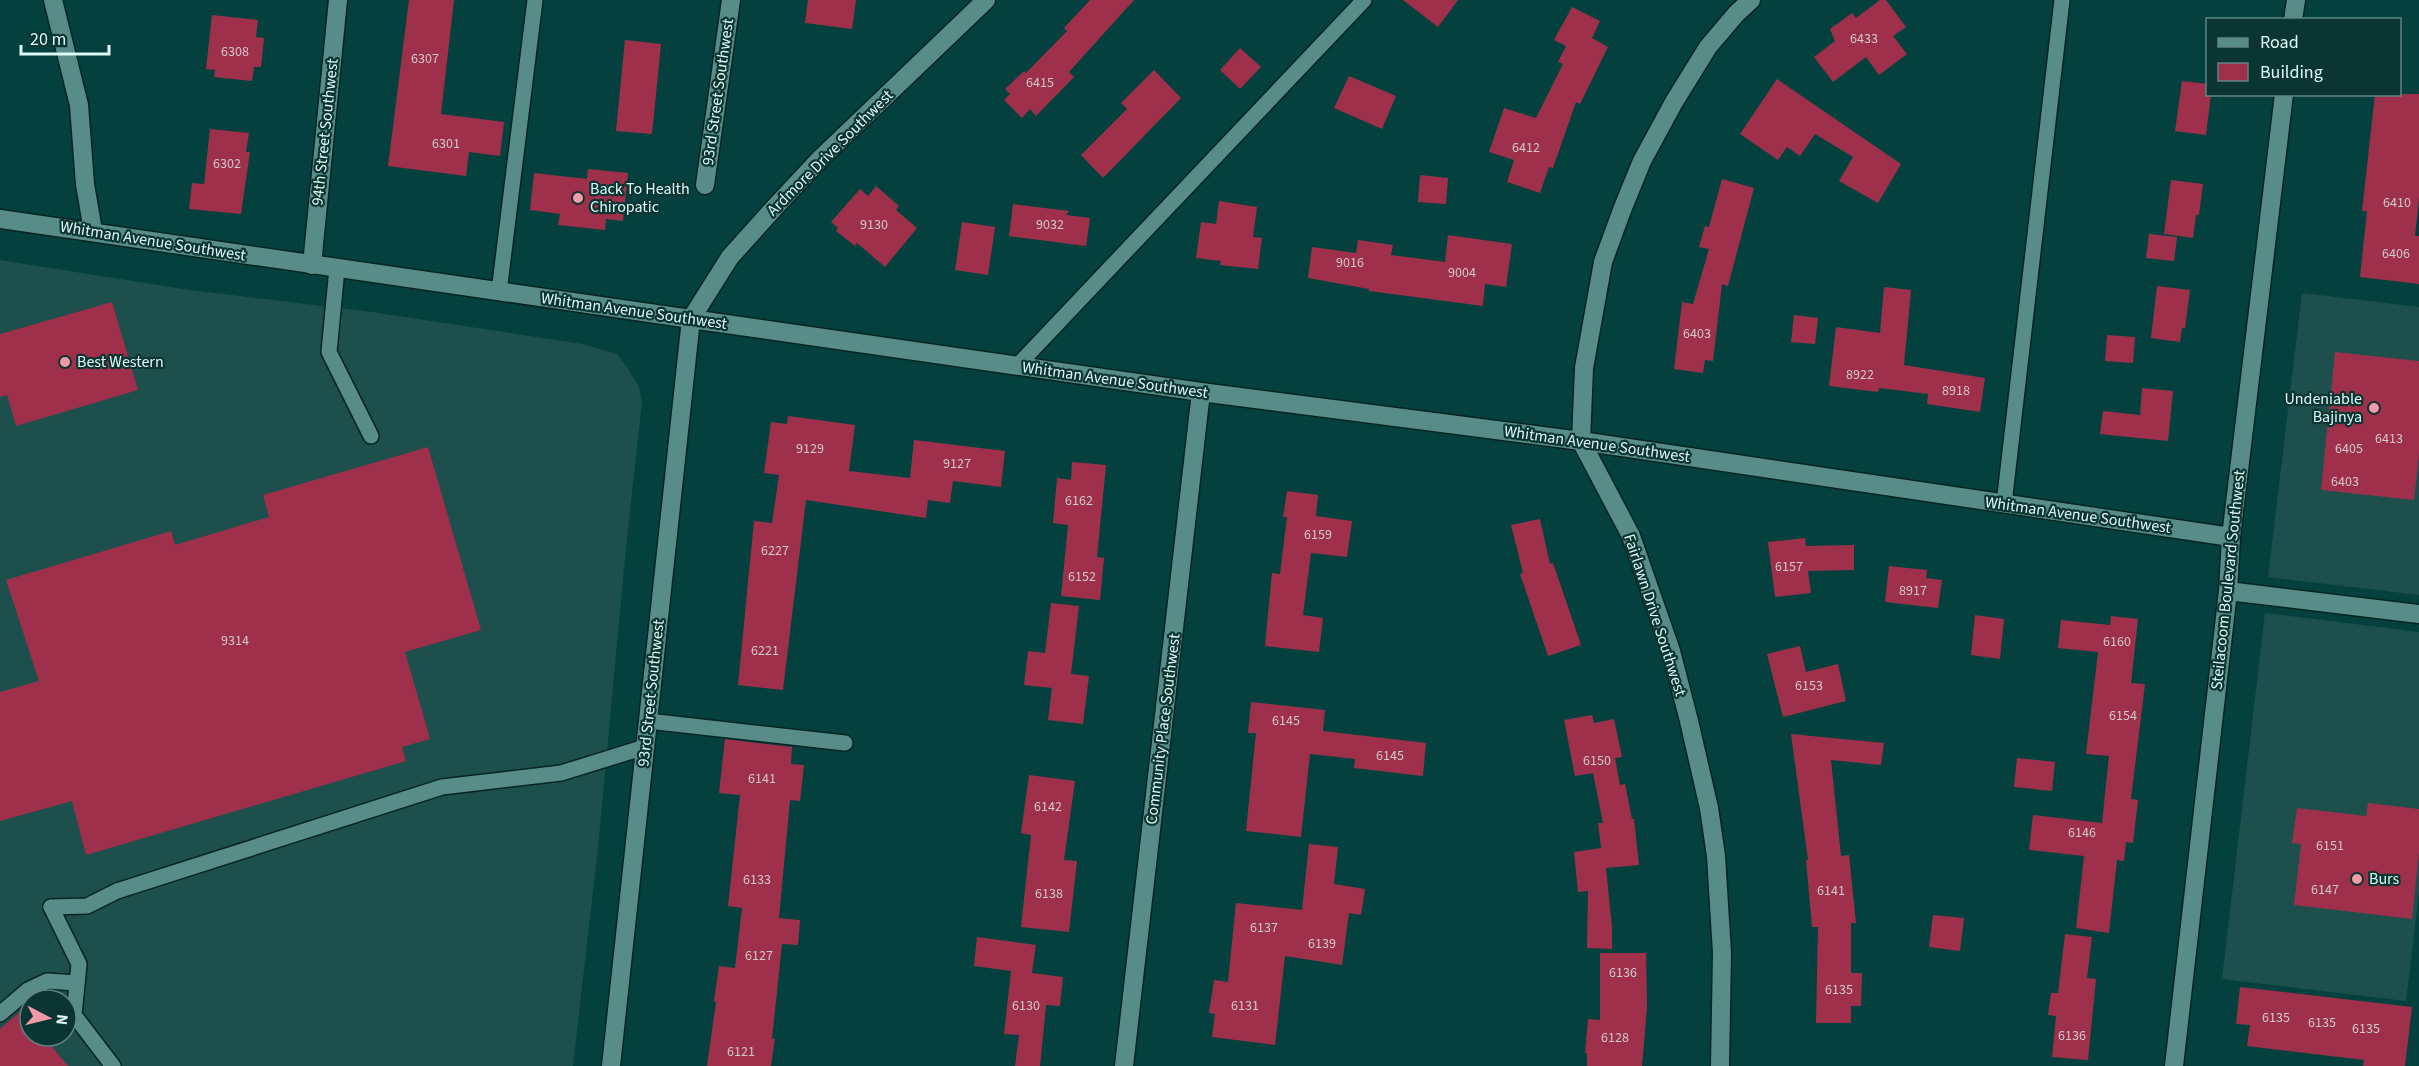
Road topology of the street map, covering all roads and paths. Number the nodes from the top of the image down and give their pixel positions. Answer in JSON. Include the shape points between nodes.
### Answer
{"nodes":[{"id":1,"x":53,"y":0,"type":"edge"},
{"id":2,"x":338,"y":0,"type":"edge"},
{"id":3,"x":535,"y":0,"type":"edge"},
{"id":4,"x":730,"y":0,"type":"edge"},
{"id":5,"x":986,"y":0,"type":"edge"},
{"id":6,"x":1365,"y":0,"type":"edge"},
{"id":7,"x":1751,"y":0,"type":"edge"},
{"id":8,"x":2062,"y":0,"type":"edge"},
{"id":9,"x":2296,"y":0,"type":"edge"},
{"id":10,"x":2293,"y":18,"type":"edge"},
{"id":11,"x":2284,"y":96,"type":"edge"},
{"id":12,"x":705,"y":185,"type":"dead end"},
{"id":13,"x":0,"y":219,"type":"edge"},
{"id":14,"x":93,"y":231,"type":"junction"},
{"id":15,"x":312,"y":265,"type":"junction"},
{"id":16,"x":337,"y":268,"type":"junction"},
{"id":17,"x":499,"y":292,"type":"junction"},
{"id":18,"x":691,"y":320,"type":"junction"},
{"id":19,"x":1017,"y":366,"type":"junction"},
{"id":20,"x":1201,"y":392,"type":"junction"},
{"id":21,"x":371,"y":436,"type":"dead end"},
{"id":22,"x":1581,"y":441,"type":"junction"},
{"id":23,"x":2004,"y":504,"type":"junction"},
{"id":24,"x":2231,"y":537,"type":"junction"},
{"id":25,"x":2228,"y":591,"type":"junction"},
{"id":26,"x":2419,"y":614,"type":"edge"},
{"id":27,"x":648,"y":721,"type":"junction"},
{"id":28,"x":845,"y":742,"type":"dead end"},
{"id":29,"x":645,"y":747,"type":"junction"},
{"id":30,"x":77,"y":983,"type":"junction"},
{"id":31,"x":0,"y":1014,"type":"edge"},
{"id":32,"x":113,"y":1066,"type":"edge"},
{"id":33,"x":611,"y":1066,"type":"edge"},
{"id":34,"x":1124,"y":1066,"type":"edge"},
{"id":35,"x":1720,"y":1066,"type":"edge"},
{"id":36,"x":2174,"y":1066,"type":"edge"}],
"edges":[{"from":1,"to":14,"type":"street","via":[[79,105]]},
{"from":2,"to":15,"type":"street","name":"94th Street Southwest"},
{"from":3,"to":17,"type":"lane"},
{"from":4,"to":12,"type":"street","name":"93rd Street Southwest"},
{"from":5,"to":18,"type":"street","name":"Ardmore Drive Southwest","via":[[776,206],[730,257]]},
{"from":6,"to":19,"type":"lane"},
{"from":7,"to":22,"type":"street","via":[[1708,48],[1680,93],[1641,161],[1622,210],[1603,262],[1584,368]]},
{"from":8,"to":23,"type":"lane"},
{"from":9,"to":10,"type":"street"},
{"from":11,"to":24,"type":"street","name":"Steilacoom Boulevard Southwest"},
{"from":13,"to":14,"type":"street","name":"Whitman Avenue Southwest"},
{"from":14,"to":15,"type":"street","name":"Whitman Avenue Southwest"},
{"from":15,"to":16,"type":"street","name":"Whitman Avenue Southwest"},
{"from":16,"to":17,"type":"street","name":"Whitman Avenue Southwest"},
{"from":16,"to":21,"type":"lane","via":[[329,352]]},
{"from":17,"to":18,"type":"street","name":"Whitman Avenue Southwest"},
{"from":18,"to":19,"type":"street","name":"Whitman Avenue Southwest"},
{"from":18,"to":27,"type":"street","name":"93rd Street Southwest"},
{"from":19,"to":20,"type":"street","name":"Whitman Avenue Southwest"},
{"from":20,"to":22,"type":"street","name":"Whitman Avenue Southwest"},
{"from":20,"to":34,"type":"street","name":"Community Place Southwest"},
{"from":22,"to":23,"type":"street","name":"Whitman Avenue Southwest"},
{"from":22,"to":35,"type":"street","name":"Fairlawn Drive Southwest","via":[[1631,536],[1671,651],[1702,775],[1717,867],[1722,953]]},
{"from":23,"to":24,"type":"street","name":"Whitman Avenue Southwest"},
{"from":24,"to":25,"type":"street","name":"Steilacoom Boulevard Southwest"},
{"from":25,"to":26,"type":"street"},
{"from":25,"to":36,"type":"street","name":"Steilacoom Boulevard Southwest"},
{"from":27,"to":28,"type":"lane"},
{"from":27,"to":29,"type":"street","name":"93rd Street Southwest"},
{"from":29,"to":30,"type":"lane","via":[[561,773],[442,788],[125,889],[87,906],[51,907],[79,964]]},
{"from":29,"to":33,"type":"street","name":"93rd Street Southwest"},
{"from":30,"to":31,"type":"lane","via":[[47,981],[28,990]]},
{"from":30,"to":32,"type":"lane","via":[[74,1015]]}]}
